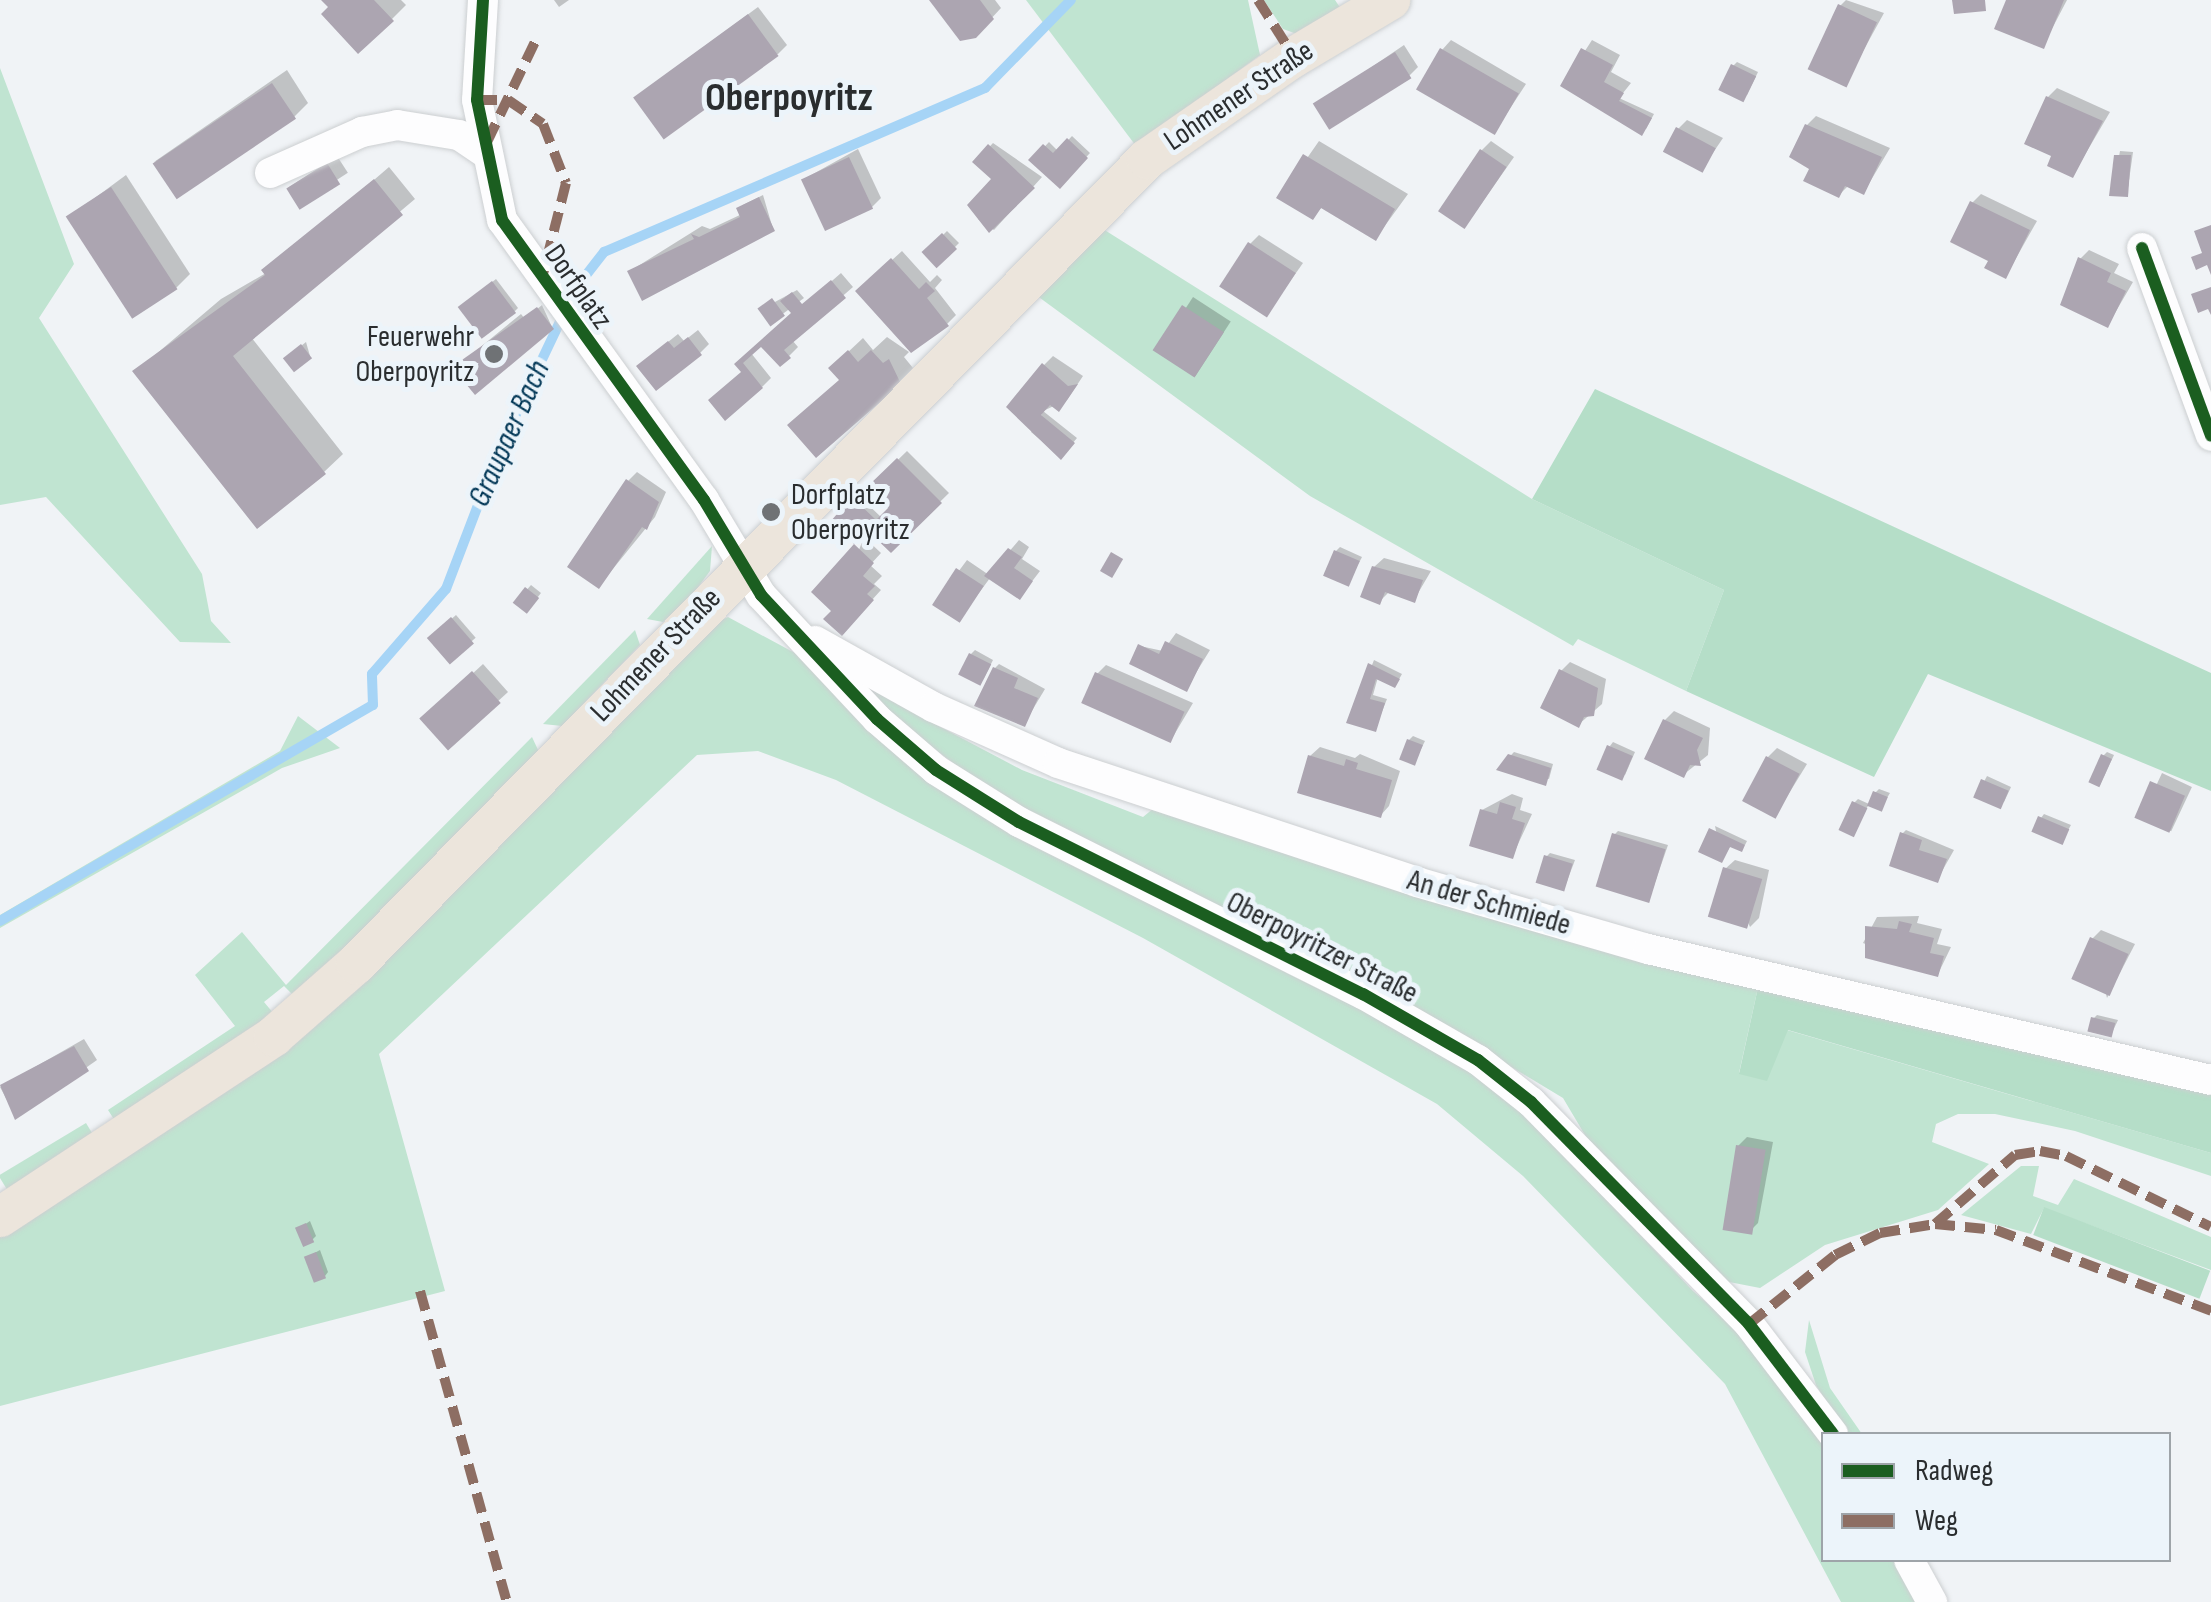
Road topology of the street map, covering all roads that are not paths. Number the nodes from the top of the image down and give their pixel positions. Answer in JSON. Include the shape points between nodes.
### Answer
{"nodes":[{"id":1,"x":483,"y":0,"type":"edge"},
{"id":2,"x":1390,"y":0,"type":"edge"},
{"id":3,"x":483,"y":151,"type":"junction"},
{"id":4,"x":270,"y":173,"type":"dead end"},
{"id":5,"x":2142,"y":248,"type":"dead end"},
{"id":6,"x":2211,"y":436,"type":"edge"},
{"id":7,"x":744,"y":564,"type":"junction"},
{"id":8,"x":800,"y":632,"type":"junction"},
{"id":9,"x":2211,"y":1080,"type":"edge"},
{"id":10,"x":0,"y":1217,"type":"edge"},
{"id":11,"x":1831,"y":1432,"type":"edge"},
{"id":12,"x":1910,"y":1562,"type":"edge"},
{"id":13,"x":1932,"y":1602,"type":"edge"}],
"edges":[{"from":1,"to":3,"type":"street","name":"Dorfplatz","via":[[477,84]]},
{"from":2,"to":7,"type":"main road","name":"Lohmener Straße","via":[[1294,57],[1147,160]]},
{"from":3,"to":4,"type":"street","via":[[459,135],[397,125],[362,132]]},
{"from":3,"to":7,"type":"street","name":"Dorfplatz","via":[[502,220]]},
{"from":5,"to":6,"type":"street"},
{"from":7,"to":8,"type":"street","name":"Oberpoyritzer Straße","via":[[762,594]]},
{"from":7,"to":10,"type":"main road","name":"Lohmener Straße","via":[[368,952],[274,1036]]},
{"from":8,"to":9,"type":"street","name":"An der Schmiede","via":[[933,707],[1058,763],[1417,882],[1648,948]]},
{"from":8,"to":11,"type":"street","name":"Oberpoyritzer Straße","via":[[876,719],[936,770],[1020,822],[1363,994],[1478,1060],[1531,1102],[1749,1324]]},
{"from":12,"to":13,"type":"street"}]}
